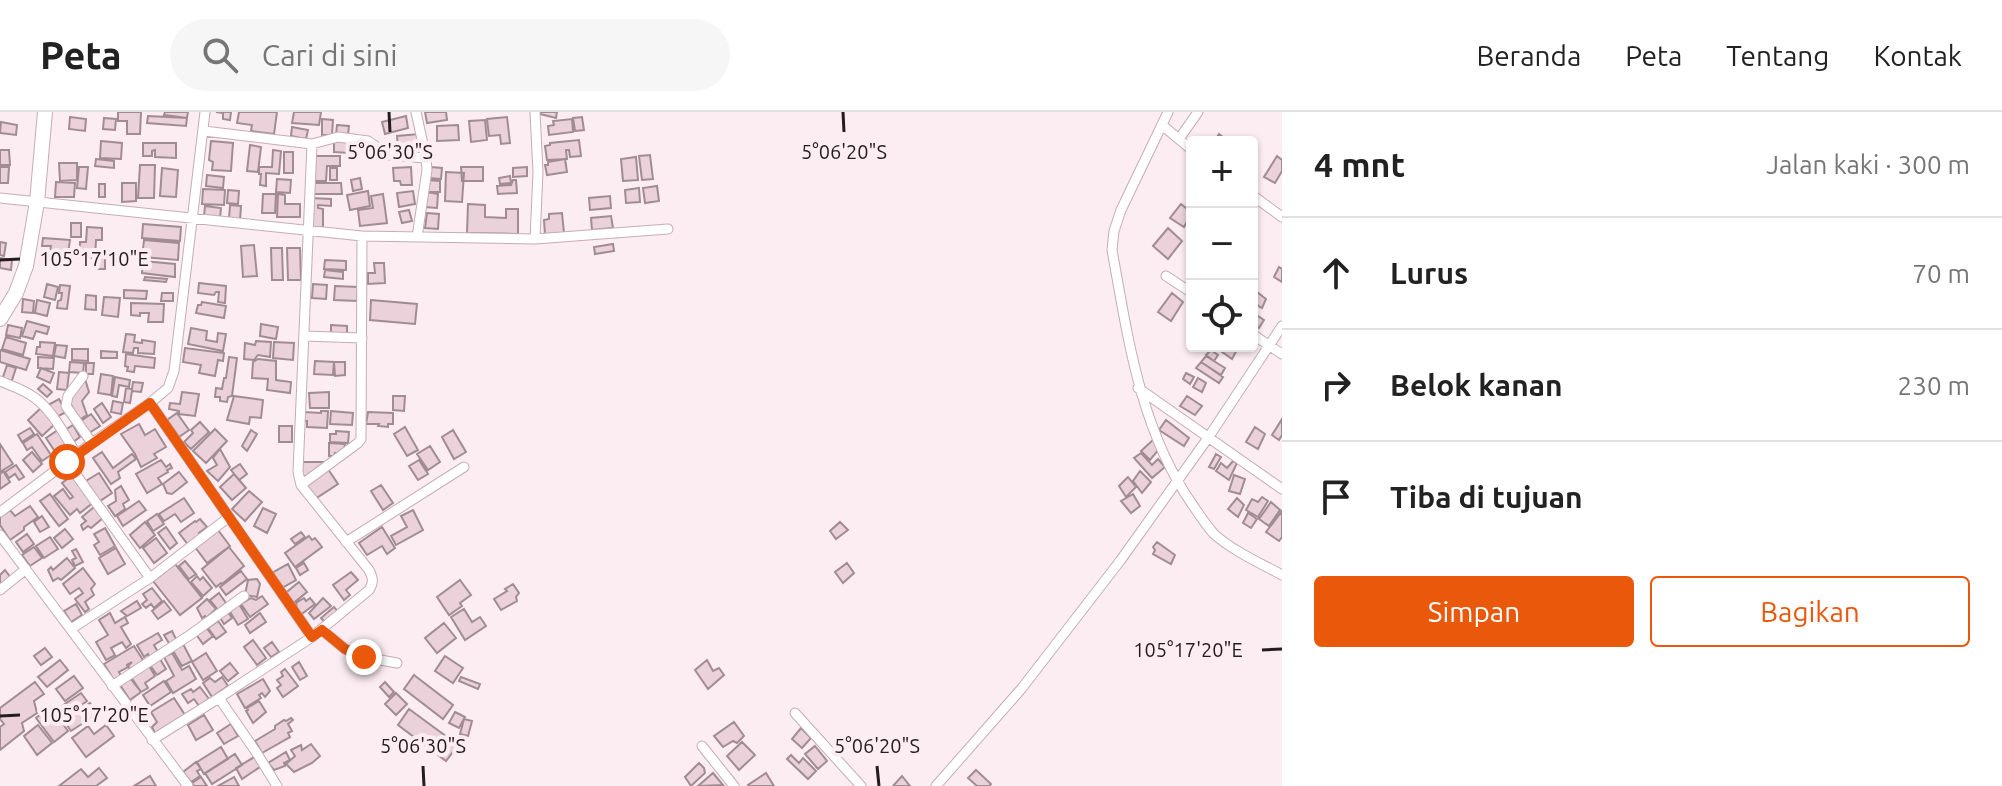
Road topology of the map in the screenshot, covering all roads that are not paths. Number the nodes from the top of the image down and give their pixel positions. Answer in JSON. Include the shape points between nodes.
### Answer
{"nodes":[{"id":1,"x":45,"y":112,"type":"edge"},
{"id":2,"x":205,"y":112,"type":"edge"},
{"id":3,"x":416,"y":112,"type":"edge"},
{"id":4,"x":535,"y":112,"type":"edge"},
{"id":5,"x":1168,"y":112,"type":"edge"},
{"id":6,"x":1198,"y":112,"type":"edge"},
{"id":7,"x":1162,"y":125,"type":"junction"},
{"id":8,"x":204,"y":131,"type":"junction"},
{"id":9,"x":1179,"y":139,"type":"junction"},
{"id":10,"x":312,"y":144,"type":"junction"},
{"id":11,"x":1186,"y":145,"type":"edge"},
{"id":12,"x":426,"y":158,"type":"junction"},
{"id":13,"x":0,"y":198,"type":"edge"},
{"id":14,"x":1258,"y":199,"type":"edge"},
{"id":15,"x":37,"y":202,"type":"junction"},
{"id":16,"x":1282,"y":217,"type":"edge"},
{"id":17,"x":191,"y":218,"type":"junction"},
{"id":18,"x":668,"y":229,"type":"dead end"},
{"id":19,"x":307,"y":230,"type":"junction"},
{"id":20,"x":362,"y":236,"type":"junction"},
{"id":21,"x":417,"y":237,"type":"junction"},
{"id":22,"x":535,"y":239,"type":"junction"},
{"id":23,"x":1166,"y":276,"type":"dead end"},
{"id":24,"x":1186,"y":289,"type":"edge"},
{"id":25,"x":0,"y":319,"type":"edge"},
{"id":26,"x":1282,"y":326,"type":"edge"},
{"id":27,"x":304,"y":336,"type":"junction"},
{"id":28,"x":362,"y":338,"type":"junction"},
{"id":29,"x":1258,"y":338,"type":"edge"},
{"id":30,"x":1268,"y":345,"type":"junction"},
{"id":31,"x":1282,"y":354,"type":"edge"},
{"id":32,"x":83,"y":376,"type":"dead end"},
{"id":33,"x":0,"y":381,"type":"edge"},
{"id":34,"x":1138,"y":388,"type":"junction"},
{"id":35,"x":150,"y":403,"type":"junction"},
{"id":36,"x":1208,"y":438,"type":"junction"},
{"id":37,"x":92,"y":443,"type":"junction"},
{"id":38,"x":77,"y":455,"type":"junction"},
{"id":39,"x":67,"y":462,"type":"junction"},
{"id":40,"x":464,"y":467,"type":"dead end"},
{"id":41,"x":1177,"y":482,"type":"junction"},
{"id":42,"x":301,"y":485,"type":"junction"},
{"id":43,"x":1282,"y":489,"type":"edge"},
{"id":44,"x":0,"y":512,"type":"edge"},
{"id":45,"x":229,"y":517,"type":"junction"},
{"id":46,"x":0,"y":535,"type":"edge"},
{"id":47,"x":346,"y":542,"type":"junction"},
{"id":48,"x":26,"y":569,"type":"junction"},
{"id":49,"x":1282,"y":575,"type":"edge"},
{"id":50,"x":150,"y":578,"type":"junction"},
{"id":51,"x":0,"y":590,"type":"edge"},
{"id":52,"x":244,"y":596,"type":"dead end"},
{"id":53,"x":71,"y":629,"type":"junction"},
{"id":54,"x":322,"y":630,"type":"junction"},
{"id":55,"x":312,"y":637,"type":"junction"},
{"id":56,"x":397,"y":663,"type":"dead end"},
{"id":57,"x":112,"y":686,"type":"junction"},
{"id":58,"x":219,"y":698,"type":"junction"},
{"id":59,"x":795,"y":713,"type":"dead end"},
{"id":60,"x":152,"y":740,"type":"junction"},
{"id":61,"x":702,"y":746,"type":"dead end"},
{"id":62,"x":188,"y":786,"type":"edge"},
{"id":63,"x":277,"y":786,"type":"edge"},
{"id":64,"x":734,"y":786,"type":"edge"},
{"id":65,"x":861,"y":786,"type":"edge"},
{"id":66,"x":936,"y":786,"type":"edge"}],
"edges":[{"from":1,"to":15,"type":"main road"},
{"from":2,"to":8,"type":"street"},
{"from":3,"to":12,"type":"street"},
{"from":4,"to":22,"type":"street"},
{"from":5,"to":7,"type":"street"},
{"from":6,"to":9,"type":"street"},
{"from":7,"to":9,"type":"street"},
{"from":7,"to":34,"type":"street","via":[[1112,239]]},
{"from":8,"to":10,"type":"street"},
{"from":8,"to":17,"type":"street"},
{"from":9,"to":11,"type":"street"},
{"from":10,"to":12,"type":"street","via":[[338,137],[368,141],[389,155]]},
{"from":10,"to":19,"type":"street"},
{"from":12,"to":21,"type":"street"},
{"from":13,"to":15,"type":"street"},
{"from":14,"to":16,"type":"street"},
{"from":15,"to":17,"type":"street"},
{"from":15,"to":25,"type":"main road","via":[[26,266]]},
{"from":17,"to":19,"type":"street"},
{"from":17,"to":35,"type":"street","via":[[174,371],[168,388]]},
{"from":18,"to":22,"type":"street"},
{"from":19,"to":20,"type":"street"},
{"from":19,"to":27,"type":"street"},
{"from":20,"to":21,"type":"street"},
{"from":20,"to":28,"type":"street"},
{"from":21,"to":22,"type":"street"},
{"from":23,"to":24,"type":"street"},
{"from":26,"to":30,"type":"street"},
{"from":27,"to":28,"type":"street"},
{"from":27,"to":42,"type":"street"},
{"from":28,"to":42,"type":"street","via":[[361,439]]},
{"from":29,"to":30,"type":"street"},
{"from":30,"to":31,"type":"street"},
{"from":30,"to":36,"type":"street"},
{"from":32,"to":37,"type":"street","via":[[66,406]]},
{"from":33,"to":38,"type":"street","via":[[38,399]]},
{"from":34,"to":36,"type":"street"},
{"from":34,"to":41,"type":"street"},
{"from":35,"to":37,"type":"street"},
{"from":35,"to":45,"type":"street"},
{"from":36,"to":41,"type":"street"},
{"from":36,"to":43,"type":"street"},
{"from":37,"to":38,"type":"street"},
{"from":38,"to":39,"type":"street"},
{"from":39,"to":44,"type":"street"},
{"from":39,"to":50,"type":"street"},
{"from":40,"to":47,"type":"street"},
{"from":41,"to":49,"type":"street","via":[[1215,534]]},
{"from":41,"to":66,"type":"street","via":[[1075,622]]},
{"from":42,"to":47,"type":"street"},
{"from":45,"to":50,"type":"street"},
{"from":45,"to":55,"type":"street"},
{"from":46,"to":48,"type":"street"},
{"from":47,"to":54,"type":"street","via":[[369,570],[372,585]]},
{"from":48,"to":51,"type":"street"},
{"from":48,"to":53,"type":"street"},
{"from":50,"to":53,"type":"street"},
{"from":52,"to":57,"type":"street"},
{"from":53,"to":57,"type":"street"},
{"from":54,"to":55,"type":"street"},
{"from":54,"to":56,"type":"street","via":[[345,649]]},
{"from":55,"to":58,"type":"street"},
{"from":57,"to":60,"type":"street"},
{"from":58,"to":60,"type":"street"},
{"from":58,"to":63,"type":"street"},
{"from":59,"to":65,"type":"street"},
{"from":60,"to":62,"type":"street"},
{"from":61,"to":64,"type":"street"}]}
